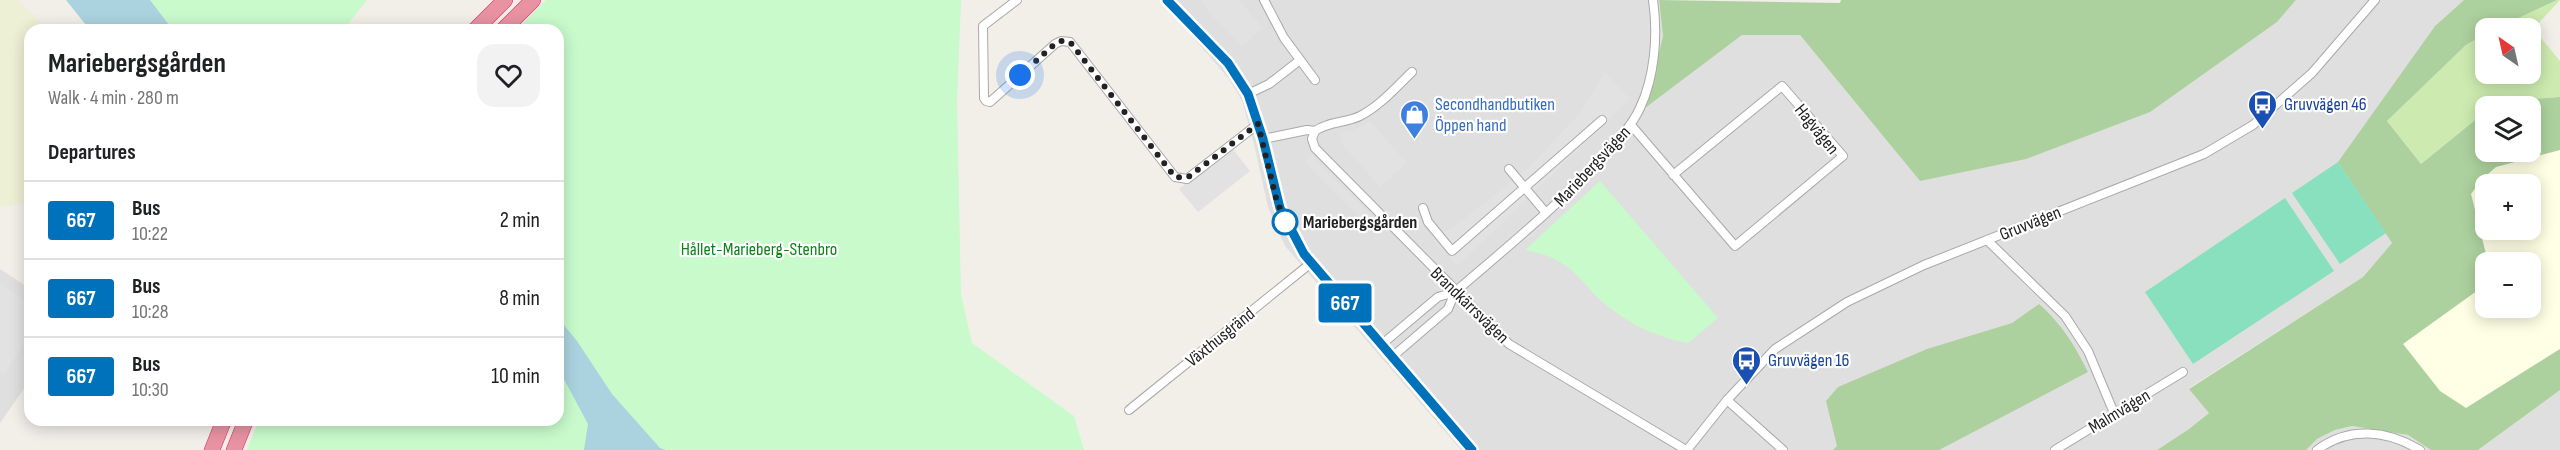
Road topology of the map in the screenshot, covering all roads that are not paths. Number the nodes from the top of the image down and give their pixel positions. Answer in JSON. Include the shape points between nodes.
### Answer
{"nodes":[{"id":1,"x":505,"y":0,"type":"edge"},
{"id":2,"x":533,"y":0,"type":"edge"},
{"id":3,"x":1017,"y":0,"type":"edge"},
{"id":4,"x":1167,"y":0,"type":"edge"},
{"id":5,"x":1264,"y":0,"type":"edge"},
{"id":6,"x":1653,"y":0,"type":"edge"},
{"id":7,"x":2375,"y":0,"type":"edge"},
{"id":8,"x":481,"y":24,"type":"edge"},
{"id":9,"x":509,"y":24,"type":"edge"},
{"id":10,"x":1300,"y":60,"type":"junction"},
{"id":11,"x":1412,"y":72,"type":"dead end"},
{"id":12,"x":1315,"y":80,"type":"dead end"},
{"id":13,"x":1248,"y":94,"type":"junction"},
{"id":14,"x":1602,"y":120,"type":"dead end"},
{"id":15,"x":1258,"y":124,"type":"junction"},
{"id":16,"x":1631,"y":125,"type":"junction"},
{"id":17,"x":1315,"y":131,"type":"junction"},
{"id":18,"x":1263,"y":139,"type":"junction"},
{"id":19,"x":1509,"y":169,"type":"dead end"},
{"id":20,"x":1673,"y":175,"type":"junction"},
{"id":21,"x":1526,"y":189,"type":"junction"},
{"id":22,"x":1423,"y":208,"type":"dead end"},
{"id":23,"x":1546,"y":213,"type":"junction"},
{"id":24,"x":1987,"y":240,"type":"junction"},
{"id":25,"x":1311,"y":263,"type":"junction"},
{"id":26,"x":1455,"y":292,"type":"junction"},
{"id":27,"x":1381,"y":345,"type":"junction"},
{"id":28,"x":1392,"y":357,"type":"junction"},
{"id":29,"x":2183,"y":372,"type":"dead end"},
{"id":30,"x":1727,"y":400,"type":"junction"},
{"id":31,"x":1128,"y":410,"type":"dead end"},
{"id":32,"x":2114,"y":413,"type":"junction"},
{"id":33,"x":222,"y":426,"type":"edge"},
{"id":34,"x":244,"y":426,"type":"edge"},
{"id":35,"x":212,"y":450,"type":"edge"},
{"id":36,"x":234,"y":450,"type":"edge"},
{"id":37,"x":1472,"y":450,"type":"edge"},
{"id":38,"x":1686,"y":450,"type":"edge"},
{"id":39,"x":1783,"y":450,"type":"edge"},
{"id":40,"x":2055,"y":450,"type":"edge"},
{"id":41,"x":2317,"y":450,"type":"edge"},
{"id":42,"x":2420,"y":450,"type":"edge"}],
"edges":[{"from":1,"to":8,"type":"highway"},
{"from":2,"to":9,"type":"highway"},
{"from":3,"to":15,"type":"street","via":[[983,26],[984,98],[990,102],[1055,44],[1065,41],[1070,42],[1175,177],[1187,178]]},
{"from":4,"to":13,"type":"street","via":[[1228,63]]},
{"from":5,"to":10,"type":"street"},
{"from":6,"to":16,"type":"street","name":"Mariebergsvägen","via":[[1657,34],[1641,106]]},
{"from":7,"to":24,"type":"street","name":"Gruvvägen","via":[[2312,73],[2253,125],[2204,154]]},
{"from":10,"to":12,"type":"street"},
{"from":10,"to":13,"type":"street","via":[[1269,84]]},
{"from":11,"to":17,"type":"street","via":[[1371,109]]},
{"from":13,"to":15,"type":"street"},
{"from":14,"to":21,"type":"street"},
{"from":15,"to":18,"type":"street"},
{"from":16,"to":20,"type":"street","name":"Hagvägen"},
{"from":16,"to":23,"type":"street","name":"Mariebergsvägen"},
{"from":17,"to":18,"type":"street"},
{"from":17,"to":26,"type":"street","name":"Brandkärrsvägen","via":[[1315,148]]},
{"from":18,"to":25,"type":"street","via":[[1284,221]]},
{"from":19,"to":21,"type":"street"},
{"from":20,"to":20,"type":"street","name":"Hagvägen","via":[[1735,246],[1843,156],[1782,86]]},
{"from":21,"to":22,"type":"street","via":[[1452,251],[1428,222]]},
{"from":21,"to":23,"type":"street"},
{"from":23,"to":26,"type":"street","name":"Mariebergsvägen"},
{"from":24,"to":30,"type":"street","name":"Gruvvägen","via":[[1847,302],[1774,349]]},
{"from":24,"to":32,"type":"street","via":[[2065,316],[2088,351]]},
{"from":25,"to":27,"type":"street"},
{"from":25,"to":31,"type":"street","name":"Växthusgränd"},
{"from":26,"to":27,"type":"street","name":"Mariebergsvägen","via":[[1438,297]]},
{"from":26,"to":28,"type":"street","name":"Mariebergsvägen","via":[[1448,309]]},
{"from":26,"to":38,"type":"street","name":"Brandkärrsvägen","via":[[1509,344]]},
{"from":27,"to":28,"type":"street"},
{"from":28,"to":37,"type":"street"},
{"from":29,"to":32,"type":"street","name":"Malmvägen"},
{"from":30,"to":38,"type":"street","name":"Gruvvägen"},
{"from":30,"to":39,"type":"street"},
{"from":32,"to":40,"type":"street","name":"Malmvägen"},
{"from":33,"to":35,"type":"highway"},
{"from":34,"to":36,"type":"highway"},
{"from":41,"to":42,"type":"street","via":[[2328,441],[2355,432],[2401,439]]}]}
